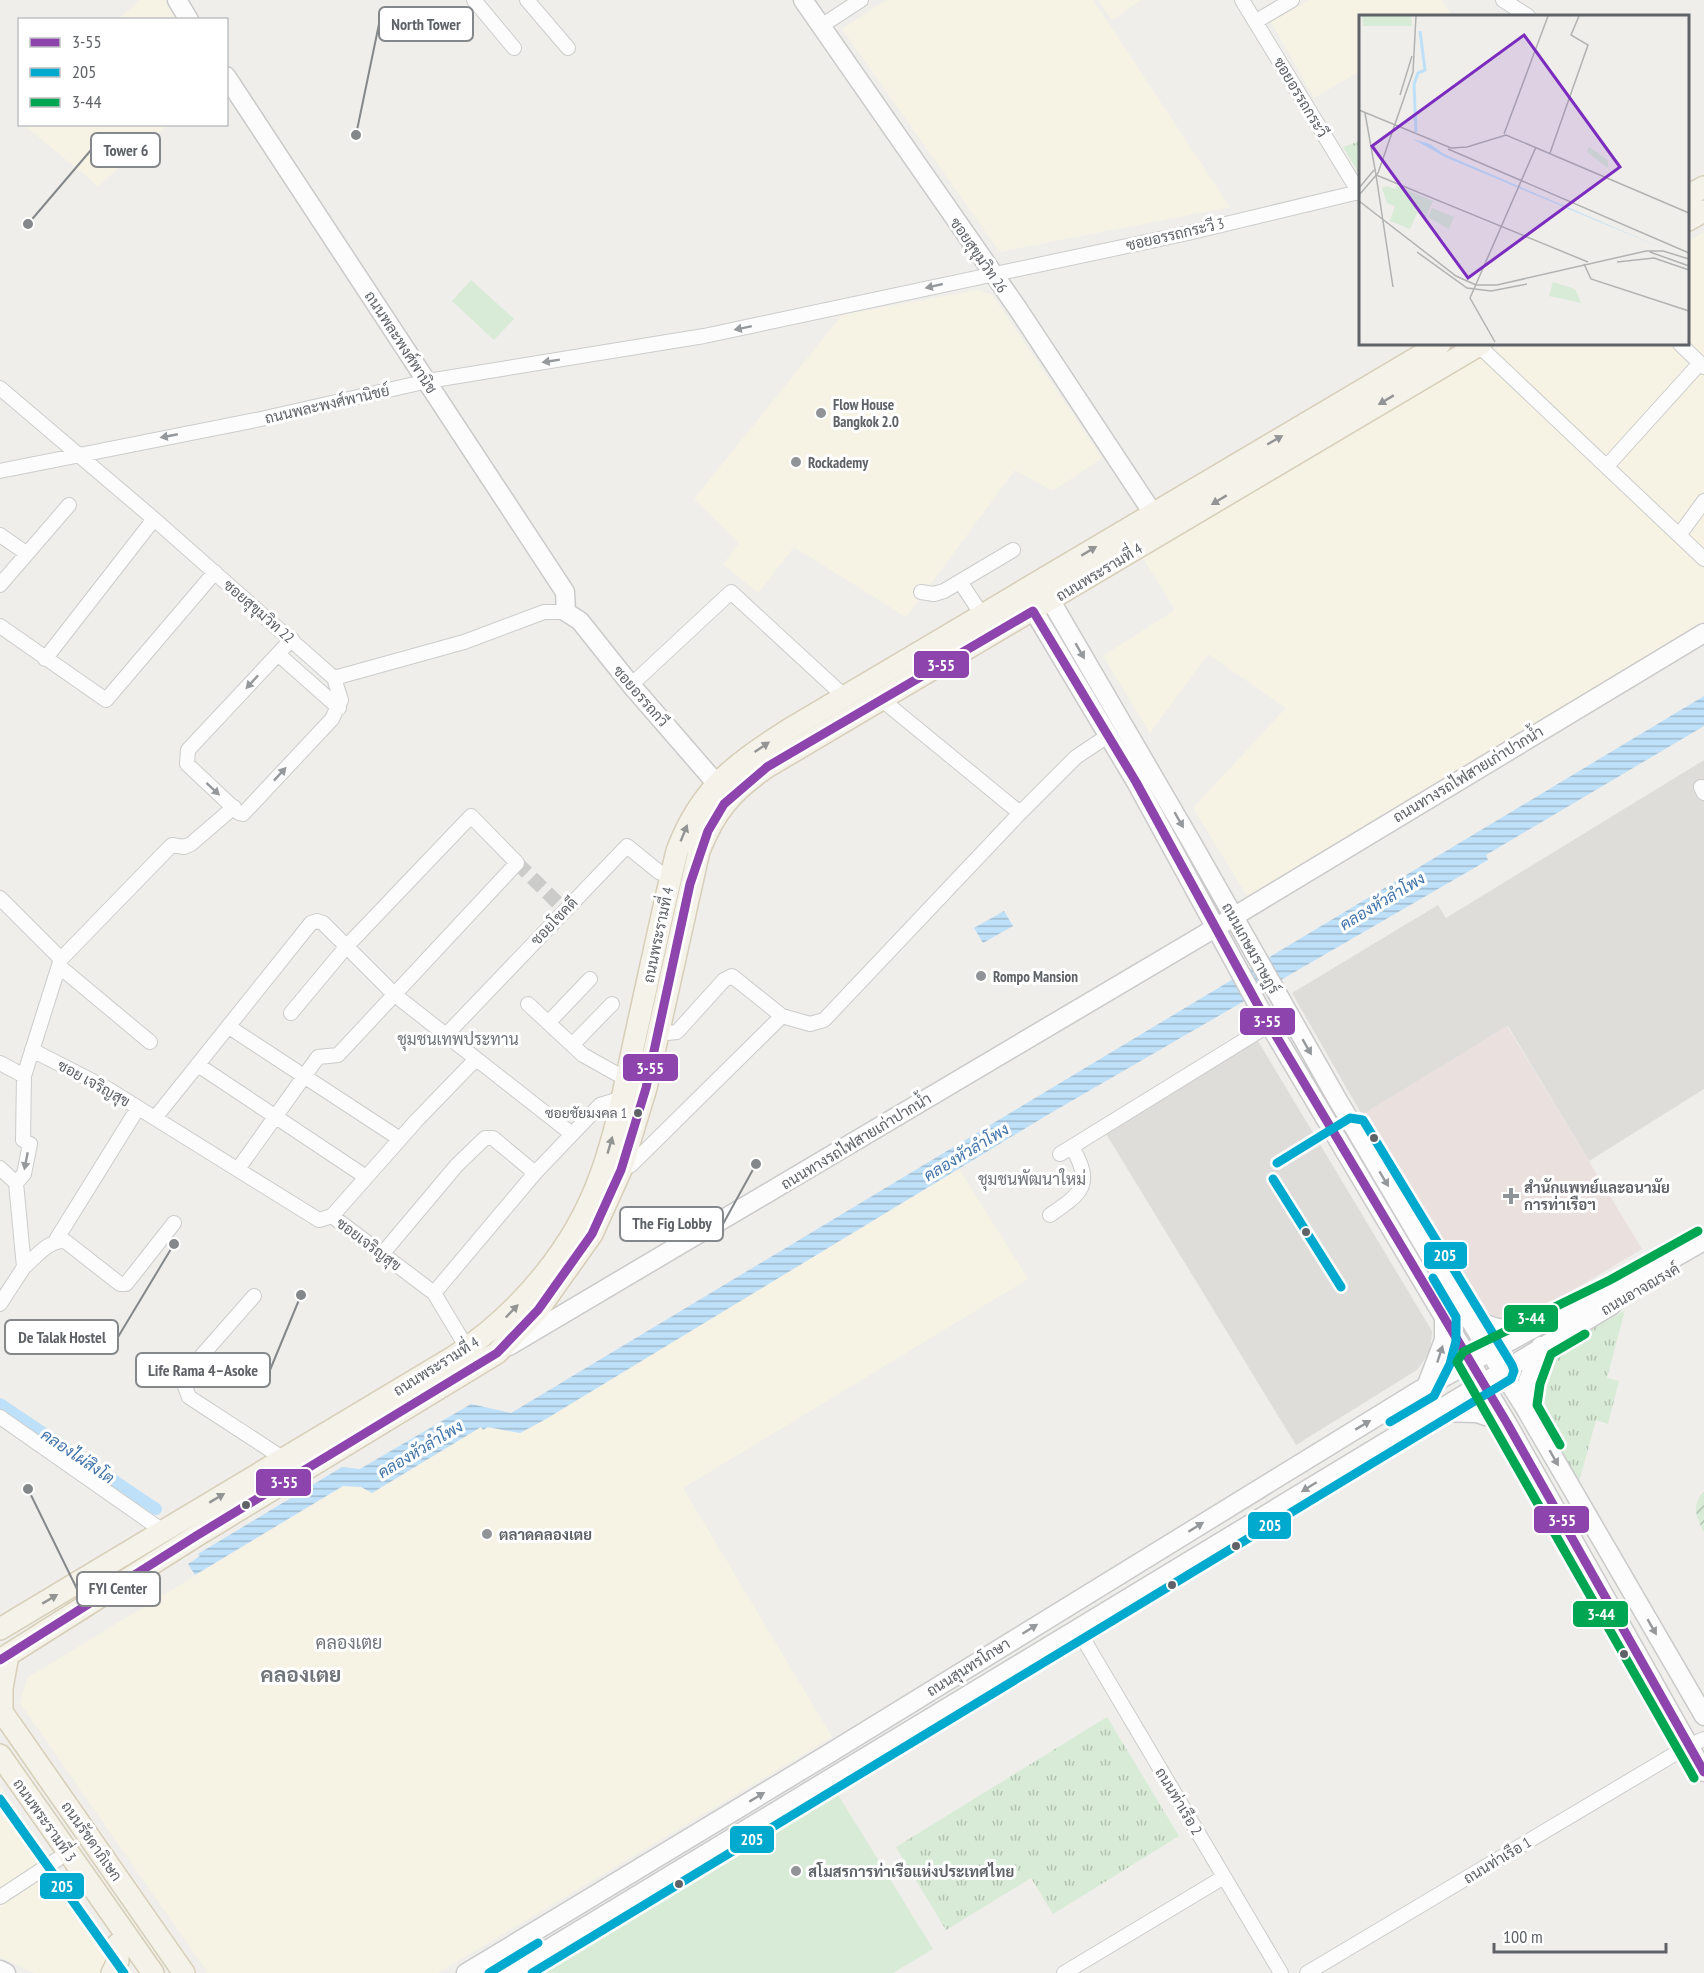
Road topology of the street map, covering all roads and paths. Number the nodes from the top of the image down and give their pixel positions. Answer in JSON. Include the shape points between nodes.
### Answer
{"nodes":[{"id":1,"x":177,"y":0,"type":"edge"},
{"id":2,"x":474,"y":0,"type":"edge"},
{"id":3,"x":527,"y":0,"type":"edge"},
{"id":4,"x":803,"y":0,"type":"edge"},
{"id":5,"x":861,"y":0,"type":"edge"},
{"id":6,"x":1242,"y":0,"type":"edge"},
{"id":7,"x":1292,"y":0,"type":"edge"},
{"id":8,"x":1503,"y":0,"type":"edge"},
{"id":9,"x":1526,"y":15,"type":"edge"},
{"id":10,"x":188,"y":18,"type":"edge"},
{"id":11,"x":1255,"y":22,"type":"junction"},
{"id":12,"x":821,"y":26,"type":"junction"},
{"id":13,"x":514,"y":48,"type":"dead end"},
{"id":14,"x":568,"y":48,"type":"dead end"},
{"id":15,"x":228,"y":79,"type":"edge"},
{"id":16,"x":1704,"y":187,"type":"edge"},
{"id":17,"x":1359,"y":191,"type":"edge"},
{"id":18,"x":1359,"y":193,"type":"edge"},
{"id":19,"x":1689,"y":195,"type":"edge"},
{"id":20,"x":1704,"y":211,"type":"edge"},
{"id":21,"x":1689,"y":219,"type":"edge"},
{"id":22,"x":991,"y":273,"type":"junction"},
{"id":23,"x":1438,"y":345,"type":"edge"},
{"id":24,"x":1681,"y":345,"type":"edge"},
{"id":25,"x":1468,"y":347,"type":"edge"},
{"id":26,"x":1702,"y":365,"type":"edge"},
{"id":27,"x":428,"y":381,"type":"junction"},
{"id":28,"x":0,"y":387,"type":"edge"},
{"id":29,"x":78,"y":455,"type":"junction"},
{"id":30,"x":1607,"y":466,"type":"junction"},
{"id":31,"x":0,"y":471,"type":"edge"},
{"id":32,"x":1704,"y":501,"type":"edge"},
{"id":33,"x":69,"y":505,"type":"dead end"},
{"id":34,"x":1152,"y":512,"type":"junction"},
{"id":35,"x":154,"y":519,"type":"junction"},
{"id":36,"x":1680,"y":534,"type":"junction"},
{"id":37,"x":0,"y":535,"type":"edge"},
{"id":38,"x":1013,"y":550,"type":"dead end"},
{"id":39,"x":26,"y":553,"type":"junction"},
{"id":40,"x":1704,"y":559,"type":"edge"},
{"id":41,"x":215,"y":572,"type":"junction"},
{"id":42,"x":961,"y":583,"type":"junction"},
{"id":43,"x":0,"y":585,"type":"edge"},
{"id":44,"x":1030,"y":586,"type":"junction"},
{"id":45,"x":921,"y":592,"type":"dead end"},
{"id":46,"x":1042,"y":606,"type":"junction"},
{"id":47,"x":566,"y":612,"type":"junction"},
{"id":48,"x":982,"y":615,"type":"junction"},
{"id":49,"x":0,"y":626,"type":"edge"},
{"id":50,"x":1704,"y":633,"type":"edge"},
{"id":51,"x":292,"y":639,"type":"junction"},
{"id":52,"x":278,"y":654,"type":"junction"},
{"id":53,"x":45,"y":659,"type":"junction"},
{"id":54,"x":334,"y":678,"type":"junction"},
{"id":55,"x":631,"y":685,"type":"junction"},
{"id":56,"x":845,"y":697,"type":"junction"},
{"id":57,"x":881,"y":699,"type":"junction"},
{"id":58,"x":339,"y":708,"type":"junction"},
{"id":59,"x":1109,"y":735,"type":"junction"},
{"id":60,"x":1144,"y":778,"type":"junction"},
{"id":61,"x":716,"y":783,"type":"junction"},
{"id":62,"x":234,"y":807,"type":"junction"},
{"id":63,"x":1020,"y":813,"type":"junction"},
{"id":64,"x":670,"y":877,"type":"junction"},
{"id":65,"x":0,"y":898,"type":"edge"},
{"id":66,"x":1233,"y":918,"type":"junction"},
{"id":67,"x":1215,"y":928,"type":"junction"},
{"id":68,"x":346,"y":947,"type":"junction"},
{"id":69,"x":61,"y":963,"type":"junction"},
{"id":70,"x":590,"y":979,"type":"dead end"},
{"id":71,"x":395,"y":995,"type":"junction"},
{"id":72,"x":528,"y":1004,"type":"dead end"},
{"id":73,"x":612,"y":1004,"type":"dead end"},
{"id":74,"x":291,"y":1013,"type":"dead end"},
{"id":75,"x":782,"y":1016,"type":"junction"},
{"id":76,"x":1265,"y":1017,"type":"junction"},
{"id":77,"x":548,"y":1023,"type":"junction"},
{"id":78,"x":229,"y":1027,"type":"junction"},
{"id":79,"x":657,"y":1034,"type":"junction"},
{"id":80,"x":445,"y":1036,"type":"junction"},
{"id":81,"x":150,"y":1042,"type":"dead end"},
{"id":82,"x":572,"y":1045,"type":"junction"},
{"id":83,"x":32,"y":1050,"type":"junction"},
{"id":84,"x":476,"y":1059,"type":"junction"},
{"id":85,"x":0,"y":1063,"type":"edge"},
{"id":86,"x":198,"y":1065,"type":"junction"},
{"id":87,"x":24,"y":1076,"type":"junction"},
{"id":88,"x":303,"y":1076,"type":"junction"},
{"id":89,"x":625,"y":1089,"type":"junction"},
{"id":90,"x":138,"y":1108,"type":"junction"},
{"id":91,"x":275,"y":1116,"type":"junction"},
{"id":92,"x":155,"y":1118,"type":"junction"},
{"id":93,"x":1354,"y":1129,"type":"junction"},
{"id":94,"x":572,"y":1134,"type":"junction"},
{"id":95,"x":400,"y":1139,"type":"junction"},
{"id":96,"x":1337,"y":1139,"type":"junction"},
{"id":97,"x":0,"y":1168,"type":"edge"},
{"id":98,"x":238,"y":1169,"type":"junction"},
{"id":99,"x":621,"y":1170,"type":"junction"},
{"id":100,"x":535,"y":1173,"type":"junction"},
{"id":101,"x":366,"y":1177,"type":"junction"},
{"id":102,"x":16,"y":1183,"type":"junction"},
{"id":103,"x":1050,"y":1215,"type":"dead end"},
{"id":104,"x":332,"y":1216,"type":"junction"},
{"id":105,"x":174,"y":1223,"type":"dead end"},
{"id":106,"x":56,"y":1240,"type":"junction"},
{"id":107,"x":1704,"y":1241,"type":"edge"},
{"id":108,"x":1704,"y":1252,"type":"edge"},
{"id":109,"x":383,"y":1253,"type":"junction"},
{"id":110,"x":24,"y":1267,"type":"junction"},
{"id":111,"x":4,"y":1287,"type":"edge"},
{"id":112,"x":434,"y":1293,"type":"junction"},
{"id":113,"x":254,"y":1296,"type":"dead end"},
{"id":114,"x":0,"y":1304,"type":"edge"},
{"id":115,"x":1463,"y":1309,"type":"junction"},
{"id":116,"x":1444,"y":1319,"type":"junction"},
{"id":117,"x":1536,"y":1327,"type":"junction"},
{"id":118,"x":1541,"y":1346,"type":"junction"},
{"id":119,"x":467,"y":1348,"type":"junction"},
{"id":120,"x":1489,"y":1352,"type":"junction"},
{"id":121,"x":497,"y":1353,"type":"junction"},
{"id":122,"x":1470,"y":1362,"type":"junction"},
{"id":123,"x":1502,"y":1371,"type":"junction"},
{"id":124,"x":1482,"y":1382,"type":"junction"},
{"id":125,"x":1426,"y":1387,"type":"junction"},
{"id":126,"x":1525,"y":1408,"type":"junction"},
{"id":127,"x":1430,"y":1413,"type":"junction"},
{"id":128,"x":0,"y":1417,"type":"edge"},
{"id":129,"x":1507,"y":1423,"type":"junction"},
{"id":130,"x":284,"y":1459,"type":"junction"},
{"id":131,"x":163,"y":1531,"type":"junction"},
{"id":132,"x":0,"y":1629,"type":"edge"},
{"id":133,"x":1078,"y":1630,"type":"junction"},
{"id":134,"x":4,"y":1658,"type":"edge"},
{"id":135,"x":1704,"y":1716,"type":"edge"},
{"id":136,"x":1,"y":1717,"type":"edge"},
{"id":137,"x":1696,"y":1743,"type":"edge"},
{"id":138,"x":0,"y":1755,"type":"edge"},
{"id":139,"x":1704,"y":1772,"type":"edge"},
{"id":140,"x":0,"y":1778,"type":"edge"},
{"id":141,"x":720,"y":1819,"type":"junction"},
{"id":142,"x":58,"y":1859,"type":"junction"},
{"id":143,"x":1224,"y":1877,"type":"junction"},
{"id":144,"x":0,"y":1897,"type":"edge"},
{"id":145,"x":118,"y":1944,"type":"junction"},
{"id":146,"x":0,"y":1970,"type":"edge"},
{"id":147,"x":6,"y":1973,"type":"edge"},
{"id":148,"x":112,"y":1973,"type":"edge"},
{"id":149,"x":139,"y":1973,"type":"edge"},
{"id":150,"x":153,"y":1973,"type":"edge"},
{"id":151,"x":170,"y":1973,"type":"edge"},
{"id":152,"x":184,"y":1973,"type":"edge"},
{"id":153,"x":466,"y":1973,"type":"edge"},
{"id":154,"x":487,"y":1973,"type":"edge"},
{"id":155,"x":509,"y":1973,"type":"edge"},
{"id":156,"x":1064,"y":1973,"type":"edge"},
{"id":157,"x":1281,"y":1973,"type":"edge"},
{"id":158,"x":1307,"y":1973,"type":"edge"}],
"edges":[{"from":1,"to":10,"type":"street"},
{"from":2,"to":13,"type":"street"},
{"from":3,"to":14,"type":"street"},
{"from":4,"to":12,"type":"street","name":"ซอยสุขุมวิท 26"},
{"from":5,"to":12,"type":"street"},
{"from":6,"to":11,"type":"street","name":"ซอยอรรถกระวี"},
{"from":7,"to":11,"type":"street"},
{"from":8,"to":9,"type":"street"},
{"from":11,"to":17,"type":"street","name":"ซอยอรรถกระวี"},
{"from":12,"to":22,"type":"street","name":"ซอยสุขุมวิท 26"},
{"from":15,"to":27,"type":"street","name":"ถนนพละพงศ์พานิช"},
{"from":16,"to":19,"type":"main road"},
{"from":18,"to":22,"type":"street","name":"ซอยอรรถกระวี 3"},
{"from":20,"to":21,"type":"main road"},
{"from":22,"to":27,"type":"street","name":"ซอยอรรถกระวี 3","one_way":true,"via":[[704,336]]},
{"from":22,"to":34,"type":"street","name":"ซอยสุขุมวิท 26"},
{"from":34,"to":23,"type":"main road","name":"ถนนพระรามที่ 4","one_way":true},
{"from":24,"to":26,"type":"street"},
{"from":25,"to":30,"type":"street"},
{"from":25,"to":46,"type":"main road","name":"ถนนพระรามที่ 4","one_way":true},
{"from":26,"to":30,"type":"street"},
{"from":27,"to":29,"type":"street","name":"ถนนพละพงศ์พานิชย์","one_way":true},
{"from":27,"to":47,"type":"street","name":"ถนนพละพงศ์พานิช","via":[[565,592]]},
{"from":28,"to":29,"type":"street","name":"ซอยสุขุมวิท 22"},
{"from":29,"to":31,"type":"street","name":"ถนนพละพงศ์พานิชย์"},
{"from":29,"to":35,"type":"street","name":"ซอยสุขุมวิท 22"},
{"from":30,"to":36,"type":"street"},
{"from":32,"to":36,"type":"street"},
{"from":33,"to":39,"type":"street"},
{"from":44,"to":34,"type":"main road","name":"ถนนพระรามที่ 4","one_way":true},
{"from":35,"to":41,"type":"street","name":"ซอยสุขุมวิท 22"},
{"from":35,"to":53,"type":"street"},
{"from":36,"to":40,"type":"street"},
{"from":37,"to":39,"type":"street"},
{"from":38,"to":42,"type":"street"},
{"from":39,"to":43,"type":"street"},
{"from":41,"to":51,"type":"street","name":"ซอยสุขุมวิท 22"},
{"from":41,"to":53,"type":"street","via":[[106,700]]},
{"from":42,"to":45,"type":"street","via":[[939,593]]},
{"from":42,"to":48,"type":"street"},
{"from":44,"to":46,"type":"street","name":"ถนนเกษมราษฎร์"},
{"from":44,"to":48,"type":"main road","name":"ถนนพระรามที่ 4"},
{"from":46,"to":57,"type":"main road","name":"ถนนพระรามที่ 4"},
{"from":46,"to":59,"type":"street","name":"ถนนเกษมราษฎร์"},
{"from":46,"to":60,"type":"street","name":"ถนนเกษมราษฎร์","one_way":true},
{"from":47,"to":54,"type":"street","via":[[544,612],[464,642]]},
{"from":47,"to":55,"type":"street","name":"ซอยอรรถกวี","via":[[580,621]]},
{"from":48,"to":56,"type":"main road","name":"ถนนพระรามที่ 4"},
{"from":49,"to":53,"type":"street"},
{"from":50,"to":66,"type":"street","name":"ถนนทางรถไฟสายเก่าปากน้ำ"},
{"from":51,"to":52,"type":"street"},
{"from":51,"to":54,"type":"street","name":"ซอยสุขุมวิท 22"},
{"from":52,"to":58,"type":"street"},
{"from":52,"to":62,"type":"street","one_way":true,"via":[[188,750],[187,765]]},
{"from":54,"to":58,"type":"street","via":[[340,692]]},
{"from":55,"to":56,"type":"street","via":[[731,592]]},
{"from":55,"to":61,"type":"street","name":"ซอยอรรถกวี"},
{"from":61,"to":56,"type":"main road","name":"ถนนพระรามที่ 4","one_way":true,"via":[[755,751]]},
{"from":57,"to":63,"type":"street"},
{"from":57,"to":79,"type":"main road","name":"ถนนพระรามที่ 4","via":[[767,767],[730,795],[718,811],[690,884]]},
{"from":62,"to":58,"type":"street","one_way":true,"via":[[243,814]]},
{"from":59,"to":60,"type":"street","name":"ถนนเกษมราษฎร์"},
{"from":59,"to":63,"type":"street","via":[[1076,757]]},
{"from":60,"to":66,"type":"street","name":"ถนนเกษมราษฎร์","one_way":true},
{"from":60,"to":67,"type":"street","name":"ถนนเกษมราษฎร์"},
{"from":64,"to":61,"type":"main road","name":"ถนนพระรามที่ 4","one_way":true,"via":[[686,826]]},
{"from":62,"to":69,"type":"street","via":[[191,844],[184,848],[172,845]]},
{"from":63,"to":75,"type":"street","via":[[824,1020],[810,1024]]},
{"from":64,"to":80,"type":"street","name":"ซอยโชคดี","via":[[627,846]]},
{"from":64,"to":89,"type":"main road","name":"ถนนพระรามที่ 4"},
{"from":65,"to":69,"type":"street"},
{"from":66,"to":67,"type":"street","name":"ถนนทางรถไฟสายเก่าปากน้ำ"},
{"from":66,"to":93,"type":"street","name":"ถนนเกษมราษฎร์","one_way":true},
{"from":67,"to":76,"type":"street","name":"ถนนเกษมราษฎร์"},
{"from":67,"to":121,"type":"street","name":"ถนนทางรถไฟสายเก่าปากน้ำ"},
{"from":68,"to":71,"type":"street"},
{"from":68,"to":71,"type":"street","via":[[471,816],[517,863]]},
{"from":68,"to":74,"type":"street"},
{"from":68,"to":78,"type":"street","via":[[323,923],[311,923]]},
{"from":69,"to":81,"type":"street"},
{"from":69,"to":83,"type":"street"},
{"from":70,"to":77,"type":"street"},
{"from":71,"to":80,"type":"street"},
{"from":71,"to":88,"type":"street","via":[[338,1055],[318,1057]]},
{"from":72,"to":77,"type":"street"},
{"from":73,"to":82,"type":"street"},
{"from":75,"to":79,"type":"street","via":[[732,976],[677,1032]]},
{"from":75,"to":99,"type":"street","via":[[631,1165]]},
{"from":76,"to":96,"type":"street","name":"ถนนเกษมราษฎร์"},
{"from":76,"to":103,"type":"street","via":[[1066,1151],[1083,1166],[1083,1183],[1075,1198]]},
{"from":77,"to":82,"type":"street"},
{"from":78,"to":86,"type":"street"},
{"from":78,"to":88,"type":"street"},
{"from":79,"to":99,"type":"main road","name":"ถนนพระรามที่ 4","via":[[646,1088]]},
{"from":80,"to":84,"type":"street"},
{"from":82,"to":89,"type":"street"},
{"from":83,"to":87,"type":"street"},
{"from":83,"to":90,"type":"street","name":"ซอย เจริญสุข"},
{"from":84,"to":94,"type":"street"},
{"from":84,"to":95,"type":"street"},
{"from":85,"to":87,"type":"street"},
{"from":86,"to":91,"type":"street"},
{"from":86,"to":92,"type":"street"},
{"from":87,"to":102,"type":"street","one_way":true,"via":[[23,1140],[30,1144],[24,1174]]},
{"from":88,"to":91,"type":"street"},
{"from":88,"to":95,"type":"street"},
{"from":89,"to":94,"type":"street","via":[[600,1105]]},
{"from":119,"to":89,"type":"main road","name":"ถนนพระรามที่ 4","one_way":true,"via":[[515,1307],[577,1225],[600,1177]]},
{"from":90,"to":92,"type":"street","name":"ซอย เจริญสุข"},
{"from":90,"to":106,"type":"street"},
{"from":91,"to":98,"type":"street"},
{"from":91,"to":101,"type":"street"},
{"from":92,"to":98,"type":"street","name":"ซอยเจริญสุข"},
{"from":93,"to":96,"type":"street"},
{"from":93,"to":115,"type":"street","name":"ถนนเกษมราษฎร์","one_way":true},
{"from":94,"to":100,"type":"street"},
{"from":95,"to":101,"type":"street"},
{"from":96,"to":116,"type":"street","name":"ถนนเกษมราษฎร์"},
{"from":97,"to":102,"type":"street"},
{"from":98,"to":104,"type":"street","name":"ซอยเจริญสุข","via":[[320,1220]]},
{"from":99,"to":121,"type":"main road","name":"ถนนพระรามที่ 4","via":[[574,1263],[538,1310]]},
{"from":100,"to":109,"type":"street","via":[[492,1138],[485,1138],[457,1165]]},
{"from":100,"to":112,"type":"street"},
{"from":101,"to":104,"type":"street"},
{"from":102,"to":110,"type":"street"},
{"from":104,"to":109,"type":"street","name":"ซอยเจริญสุข"},
{"from":105,"to":106,"type":"street","via":[[126,1284],[120,1284],[65,1241]]},
{"from":106,"to":110,"type":"street"},
{"from":107,"to":117,"type":"street","name":"ถนนอาจณรงค์","via":[[1616,1291]]},
{"from":108,"to":118,"type":"street","name":"ถนนอาจณรงค์"},
{"from":109,"to":112,"type":"street","name":"ซอยเจริญสุข"},
{"from":110,"to":111,"type":"street"},
{"from":111,"to":114,"type":"street"},
{"from":112,"to":119,"type":"street","name":"ซอยเจริญสุข"},
{"from":113,"to":130,"type":"street","via":[[183,1381],[189,1397]]},
{"from":115,"to":117,"type":"street","via":[[1478,1321],[1497,1328]]},
{"from":115,"to":120,"type":"street","name":"ถนนเกษมราษฎร์"},
{"from":116,"to":122,"type":"street","name":"ถนนเกษมราษฎร์"},
{"from":125,"to":116,"type":"street","one_way":true,"via":[[1444,1340]]},
{"from":117,"to":120,"type":"street","name":"ถนนอาจณรงค์"},
{"from":118,"to":123,"type":"street","name":"ถนนอาจณรงค์"},
{"from":118,"to":126,"type":"street","via":[[1528,1381]]},
{"from":119,"to":130,"type":"main road","name":"ถนนพระรามที่ 4"},
{"from":120,"to":122,"type":"street","name":"ถนนอาจณรงค์"},
{"from":120,"to":123,"type":"street","name":"ถนนเกษมราษฎร์"},
{"from":121,"to":134,"type":"main road","name":"ถนนพระรามที่ 4"},
{"from":122,"to":124,"type":"street","name":"ถนนเกษมราษฎร์"},
{"from":122,"to":125,"type":"street","name":"ถนนสุนทรโกษา"},
{"from":123,"to":124,"type":"street","name":"ถนนอาจณรงค์"},
{"from":123,"to":126,"type":"street","name":"ถนนเกษมราษฎร์"},
{"from":124,"to":127,"type":"street","name":"ถนนสุนทรโกษา"},
{"from":124,"to":129,"type":"street","name":"ถนนเกษมราษฎร์"},
{"from":141,"to":125,"type":"street","name":"ถนนสุนทรโกษา","one_way":true},
{"from":126,"to":135,"type":"street","name":"ถนนเกษมราษฎร์","one_way":true},
{"from":127,"to":129,"type":"street","via":[[1477,1413]]},
{"from":127,"to":133,"type":"street","name":"ถนนสุนทรโกษา","one_way":true},
{"from":128,"to":131,"type":"street"},
{"from":129,"to":137,"type":"street","name":"ถนนเกษมราษฎร์"},
{"from":131,"to":130,"type":"main road","name":"ถนนพระรามที่ 4","one_way":true},
{"from":132,"to":131,"type":"main road","name":"ถนนพระรามที่ 4","one_way":true},
{"from":133,"to":143,"type":"street","name":"ถนนท่าเรือ 2"},
{"from":133,"to":155,"type":"street","name":"ถนนสุนทรโกษา"},
{"from":134,"to":136,"type":"main road"},
{"from":136,"to":151,"type":"main road","name":"ถนนพระรามที่ 3"},
{"from":136,"to":152,"type":"main road","name":"ถนนรัชดาภิเษก"},
{"from":137,"to":139,"type":"street","name":"ถนนเกษมราษฎร์"},
{"from":137,"to":158,"type":"street","name":"ถนนท่าเรือ 1"},
{"from":138,"to":150,"type":"main road","name":"ถนนพระรามที่ 3"},
{"from":140,"to":142,"type":"main road"},
{"from":141,"to":153,"type":"street","name":"ถนนสุนทรโกษา"},
{"from":141,"to":154,"type":"street","via":[[662,1867]]},
{"from":142,"to":144,"type":"street"},
{"from":142,"to":145,"type":"main road"},
{"from":143,"to":156,"type":"street"},
{"from":143,"to":157,"type":"street","name":"ถนนท่าเรือ 2"},
{"from":145,"to":148,"type":"main road","via":[[118,1962]]},
{"from":145,"to":149,"type":"main road"},
{"from":146,"to":147,"type":"street"}]}
